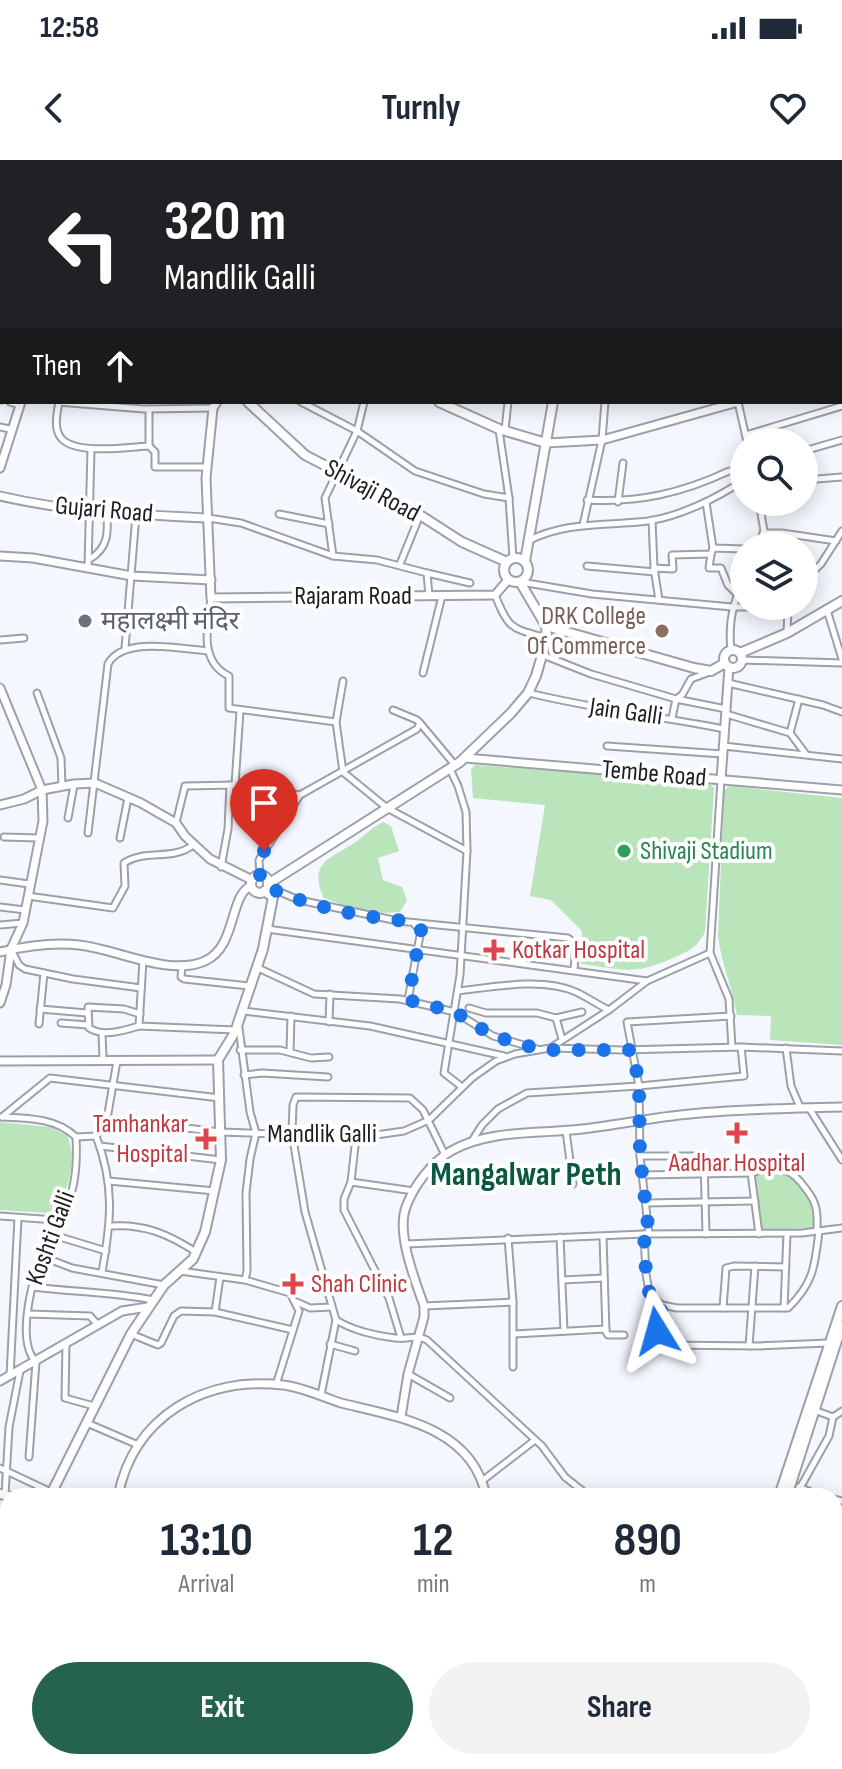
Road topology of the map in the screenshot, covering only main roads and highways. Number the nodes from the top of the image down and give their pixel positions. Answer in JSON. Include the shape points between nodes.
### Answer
{"nodes":[{"id":1,"x":250,"y":404,"type":"edge"},
{"id":2,"x":444,"y":404,"type":"edge"},
{"id":3,"x":553,"y":404,"type":"edge"},
{"id":4,"x":546,"y":443,"type":"junction"},
{"id":5,"x":510,"y":560,"type":"junction"},
{"id":6,"x":525,"y":561,"type":"junction"},
{"id":7,"x":520,"y":582,"type":"junction"},
{"id":8,"x":842,"y":601,"type":"edge"},
{"id":9,"x":546,"y":626,"type":"junction"},
{"id":10,"x":741,"y":657,"type":"junction"},
{"id":11,"x":727,"y":665,"type":"junction"},
{"id":12,"x":267,"y":887,"type":"junction"},
{"id":13,"x":842,"y":1306,"type":"edge"},
{"id":14,"x":840,"y":1324,"type":"edge"},
{"id":15,"x":813,"y":1405,"type":"junction"},
{"id":16,"x":791,"y":1484,"type":"junction"},
{"id":17,"x":53,"y":1488,"type":"edge"},
{"id":18,"x":787,"y":1488,"type":"edge"},
{"id":19,"x":790,"y":1488,"type":"edge"}],
"edges":[{"from":1,"to":5,"type":"main road","name":"Shivaji Road","via":[[305,455],[462,542]]},
{"from":2,"to":4,"type":"main road"},
{"from":3,"to":4,"type":"main road"},
{"from":4,"to":6,"type":"main road"},
{"from":5,"to":6,"type":"main road"},
{"from":5,"to":7,"type":"main road","via":[[504,574]]},
{"from":6,"to":7,"type":"main road","via":[[528,573]]},
{"from":7,"to":9,"type":"main road"},
{"from":8,"to":10,"type":"main road"},
{"from":9,"to":11,"type":"main road","via":[[711,671]]},
{"from":9,"to":12,"type":"main road","via":[[543,655],[528,693],[465,758]]},
{"from":10,"to":11,"type":"main road","via":[[736,667]]},
{"from":10,"to":11,"type":"main road","via":[[731,650],[724,655]]},
{"from":12,"to":12,"type":"main road","via":[[266,878],[254,880],[256,892]]},
{"from":12,"to":17,"type":"main road","via":[[273,897],[267,929],[236,1030],[218,1060],[221,1160],[210,1218],[196,1252],[164,1285],[131,1334]]},
{"from":13,"to":14,"type":"main road"},
{"from":14,"to":15,"type":"main road"},
{"from":14,"to":15,"type":"main road","via":[[828,1343]]},
{"from":15,"to":16,"type":"main road"},
{"from":16,"to":18,"type":"main road"},
{"from":16,"to":19,"type":"main road"}]}
